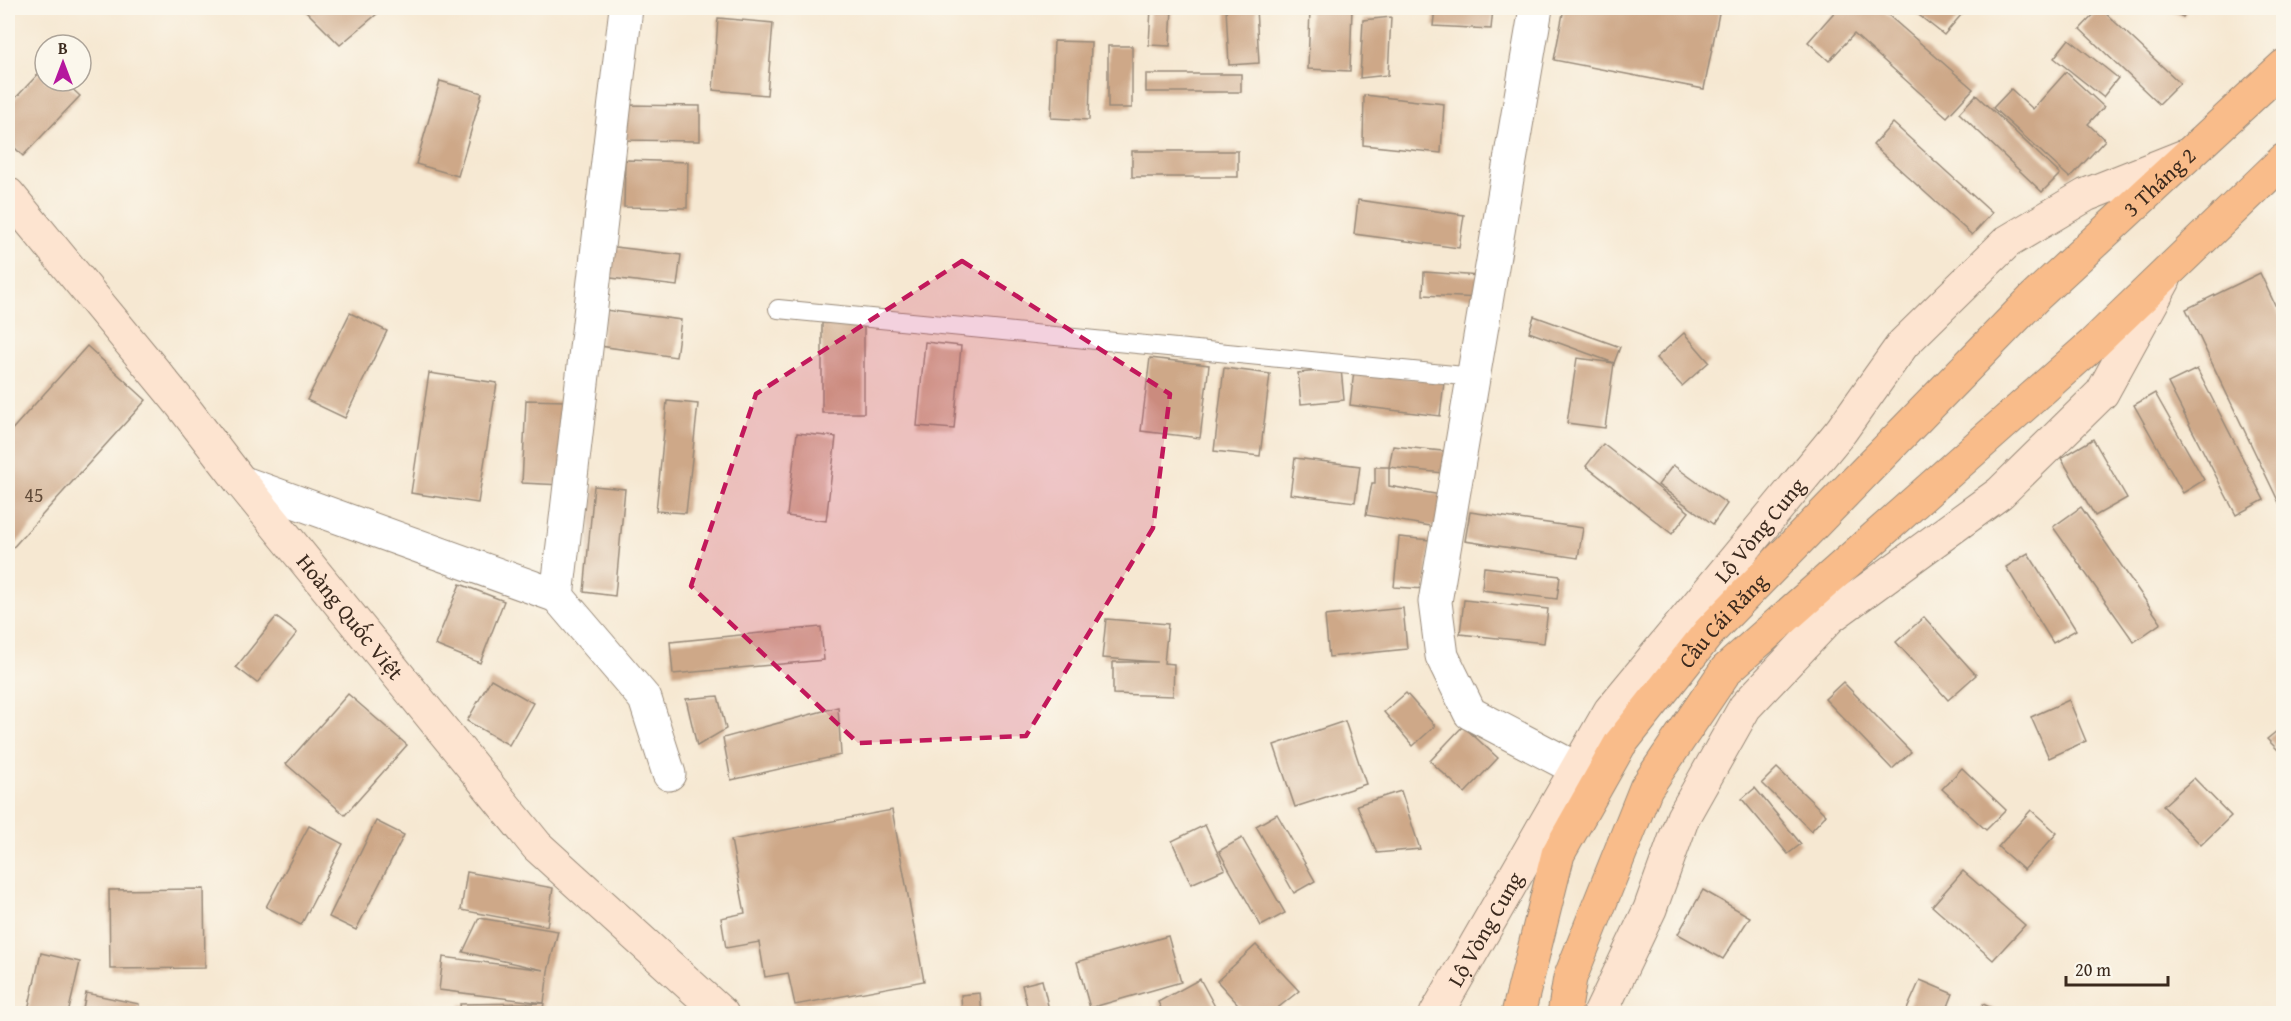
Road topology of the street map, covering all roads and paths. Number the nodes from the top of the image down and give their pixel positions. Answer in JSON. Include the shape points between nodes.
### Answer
{"nodes":[{"id":1,"x":626,"y":8,"type":"edge"},
{"id":2,"x":1536,"y":8,"type":"edge"},
{"id":3,"x":2283,"y":66,"type":"edge"},
{"id":4,"x":2189,"y":154,"type":"junction"},
{"id":5,"x":2283,"y":160,"type":"edge"},
{"id":6,"x":11,"y":206,"type":"edge"},
{"id":7,"x":2170,"y":270,"type":"junction"},
{"id":8,"x":2035,"y":297,"type":"joint"},
{"id":9,"x":778,"y":309,"type":"dead end"},
{"id":10,"x":1474,"y":377,"type":"junction"},
{"id":11,"x":241,"y":482,"type":"junction"},
{"id":12,"x":557,"y":596,"type":"junction"},
{"id":13,"x":1577,"y":769,"type":"junction"},
{"id":14,"x":669,"y":774,"type":"dead end"},
{"id":15,"x":722,"y":1014,"type":"edge"},
{"id":16,"x":1436,"y":1014,"type":"edge"},
{"id":17,"x":1518,"y":1014,"type":"edge"},
{"id":18,"x":1564,"y":1014,"type":"edge"},
{"id":19,"x":1600,"y":1014,"type":"edge"}],
"edges":[{"from":1,"to":12,"type":"street"},
{"from":2,"to":10,"type":"street"},
{"from":3,"to":4,"type":"highway","name":"3 Tháng 2"},
{"from":4,"to":8,"type":"highway","name":"3 Tháng 2"},
{"from":4,"to":13,"type":"main road","name":"Lộ Vòng Cung","via":[[2086,195],[2007,242],[1903,344],[1841,431],[1610,711]]},
{"from":5,"to":7,"type":"highway"},
{"from":6,"to":11,"type":"main road","name":"Hoàng Quốc Việt","via":[[173,395]]},
{"from":7,"to":18,"type":"highway","name":"Cầu Cái Răng","via":[[2093,344],[1726,670],[1646,788],[1570,978]]},
{"from":7,"to":19,"type":"main road","via":[[2102,393],[2000,493],[1830,616],[1745,706],[1683,817],[1650,909]]},
{"from":8,"to":17,"type":"highway","name":"Cầu Cái Răng","via":[[1709,632],[1620,744],[1558,854]]},
{"from":9,"to":10,"type":"lane"},
{"from":10,"to":13,"type":"street","via":[[1436,602],[1442,656],[1470,713]]},
{"from":11,"to":12,"type":"street"},
{"from":11,"to":15,"type":"main road","name":"Hoàng Quốc Việt","via":[[537,846]]},
{"from":12,"to":14,"type":"street","via":[[645,699]]},
{"from":13,"to":16,"type":"main road","name":"Lộ Vòng Cung"}]}
